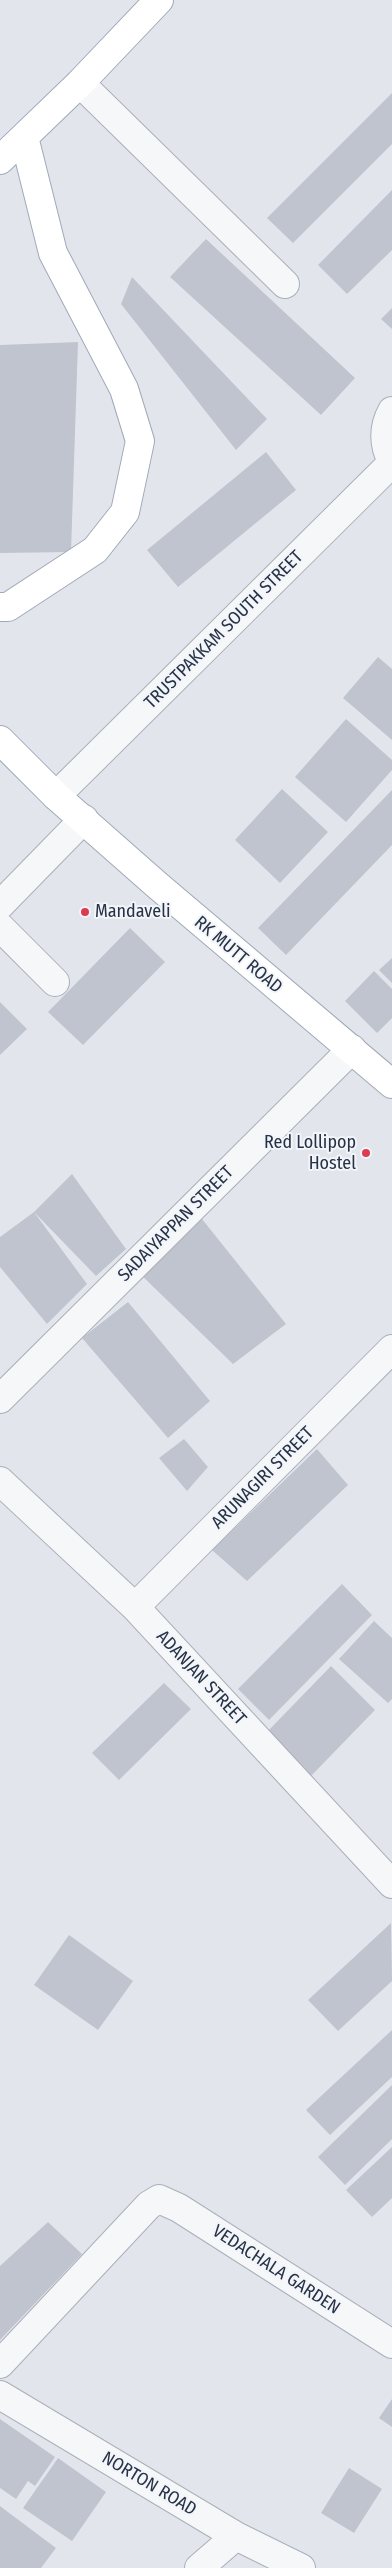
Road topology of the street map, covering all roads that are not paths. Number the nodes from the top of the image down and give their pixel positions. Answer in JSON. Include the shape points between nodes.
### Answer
{"nodes":[{"id":1,"x":159,"y":0,"type":"edge"},
{"id":2,"x":80,"y":83,"type":"junction"},
{"id":3,"x":24,"y":137,"type":"junction"},
{"id":4,"x":0,"y":160,"type":"edge"},
{"id":5,"x":285,"y":284,"type":"dead end"},
{"id":6,"x":392,"y":411,"type":"edge"},
{"id":7,"x":392,"y":462,"type":"edge"},
{"id":8,"x":0,"y":607,"type":"edge"},
{"id":9,"x":0,"y":740,"type":"edge"},
{"id":10,"x":56,"y":796,"type":"junction"},
{"id":11,"x":84,"y":820,"type":"junction"},
{"id":12,"x":0,"y":905,"type":"edge"},
{"id":13,"x":0,"y":927,"type":"edge"},
{"id":14,"x":55,"y":982,"type":"dead end"},
{"id":15,"x":352,"y":1049,"type":"junction"},
{"id":16,"x":392,"y":1084,"type":"edge"},
{"id":17,"x":392,"y":1349,"type":"edge"},
{"id":18,"x":0,"y":1399,"type":"edge"},
{"id":19,"x":0,"y":1481,"type":"edge"},
{"id":20,"x":135,"y":1607,"type":"junction"},
{"id":21,"x":392,"y":1884,"type":"edge"},
{"id":22,"x":392,"y":2344,"type":"edge"},
{"id":23,"x":0,"y":2364,"type":"edge"},
{"id":24,"x":0,"y":2395,"type":"edge"},
{"id":25,"x":236,"y":2536,"type":"junction"},
{"id":26,"x":199,"y":2568,"type":"edge"},
{"id":27,"x":301,"y":2568,"type":"edge"}],
"edges":[{"from":1,"to":2,"type":"main road"},
{"from":2,"to":3,"type":"main road"},
{"from":2,"to":5,"type":"street"},
{"from":3,"to":4,"type":"main road"},
{"from":3,"to":8,"type":"main road","via":[[53,253],[124,389],[140,441],[125,512],[95,550],[8,606]]},
{"from":6,"to":7,"type":"street","name":"TRUSTPAKKAM SOUTH STREET","via":[[386,422],[386,449]]},
{"from":7,"to":10,"type":"street","name":"TRUSTPAKKAM SOUTH STREET"},
{"from":9,"to":10,"type":"main road","name":"RK MUTT ROAD"},
{"from":10,"to":11,"type":"main road","name":"RK MUTT ROAD"},
{"from":11,"to":12,"type":"street"},
{"from":11,"to":15,"type":"main road","name":"RK MUTT ROAD","via":[[262,976]]},
{"from":13,"to":14,"type":"street"},
{"from":15,"to":16,"type":"main road","name":"RK MUTT ROAD"},
{"from":15,"to":18,"type":"street","name":"SADAIYAPPAN STREET"},
{"from":17,"to":20,"type":"street","name":"ARUNAGIRI STREET"},
{"from":19,"to":20,"type":"street","name":"ADANJAN STREET"},
{"from":20,"to":21,"type":"street","name":"ADANJAN STREET"},
{"from":22,"to":23,"type":"street","name":"VEDACHALA GARDEN","via":[[179,2208],[159,2199],[149,2205]]},
{"from":24,"to":25,"type":"street","name":"NORTON ROAD"},
{"from":25,"to":26,"type":"street"},
{"from":25,"to":27,"type":"street","name":"NORTON ROAD"}]}
